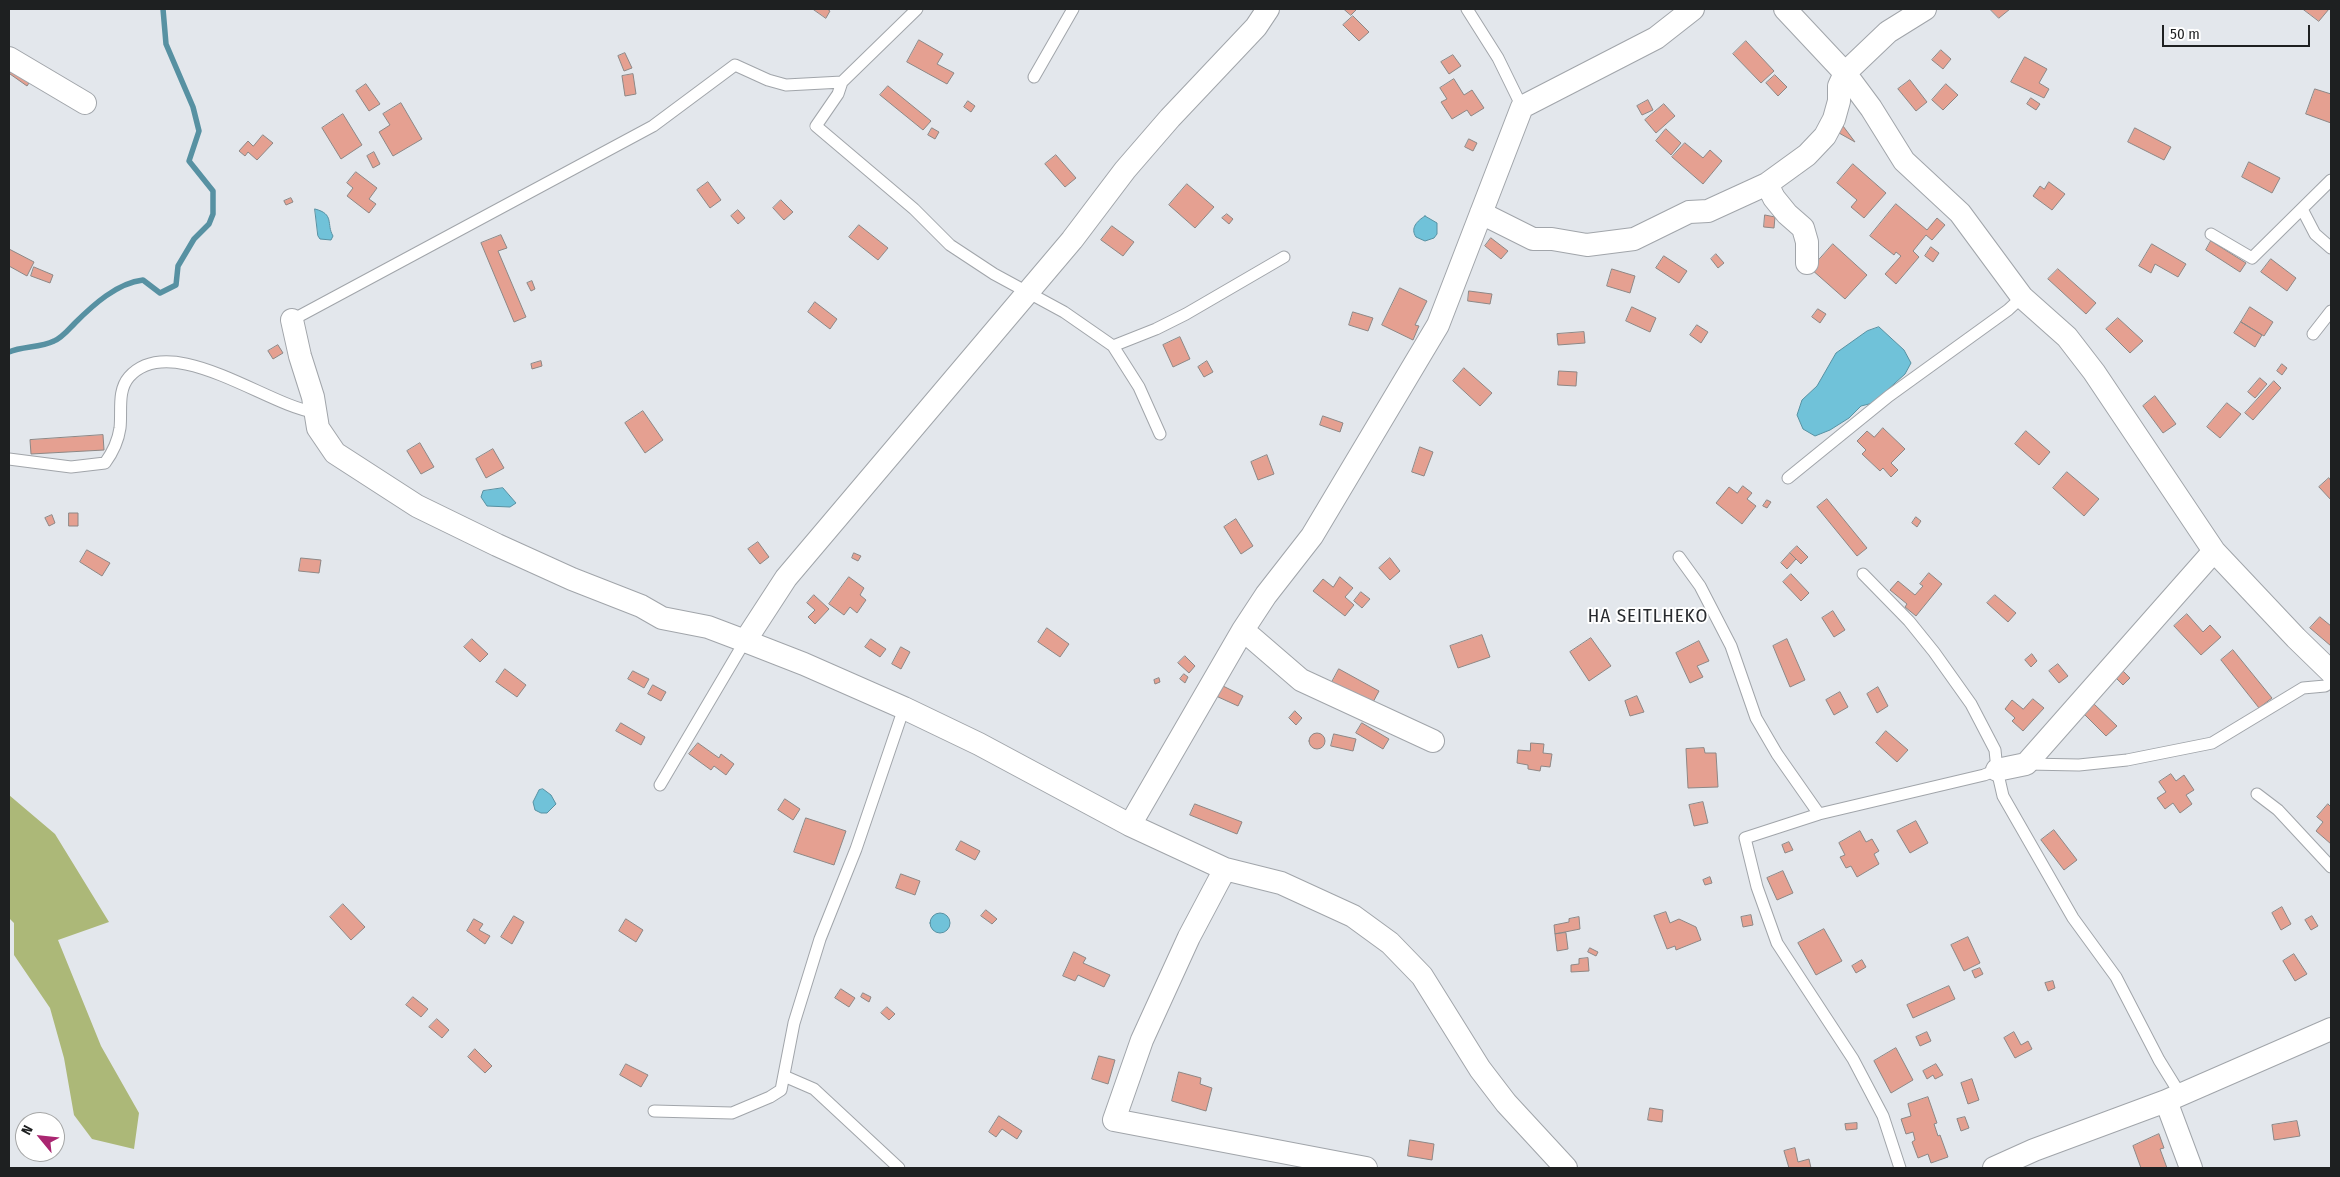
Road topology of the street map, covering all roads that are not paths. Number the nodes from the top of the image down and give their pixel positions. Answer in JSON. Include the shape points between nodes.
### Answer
{"nodes":[{"id":1,"x":916,"y":9,"type":"edge"},
{"id":2,"x":1073,"y":9,"type":"edge"},
{"id":3,"x":1268,"y":9,"type":"edge"},
{"id":4,"x":1467,"y":9,"type":"edge"},
{"id":5,"x":1693,"y":9,"type":"edge"},
{"id":6,"x":1785,"y":9,"type":"edge"},
{"id":7,"x":1925,"y":9,"type":"edge"},
{"id":8,"x":9,"y":58,"type":"edge"},
{"id":9,"x":1845,"y":73,"type":"junction"},
{"id":10,"x":1034,"y":77,"type":"dead end"},
{"id":11,"x":842,"y":82,"type":"junction"},
{"id":12,"x":85,"y":103,"type":"dead end"},
{"id":13,"x":1522,"y":107,"type":"junction"},
{"id":14,"x":2331,"y":180,"type":"edge"},
{"id":15,"x":1767,"y":184,"type":"junction"},
{"id":16,"x":2302,"y":209,"type":"junction"},
{"id":17,"x":1481,"y":213,"type":"junction"},
{"id":18,"x":2211,"y":234,"type":"dead end"},
{"id":19,"x":2331,"y":248,"type":"edge"},
{"id":20,"x":1284,"y":257,"type":"dead end"},
{"id":21,"x":1807,"y":263,"type":"dead end"},
{"id":22,"x":1028,"y":293,"type":"junction"},
{"id":23,"x":2022,"y":297,"type":"junction"},
{"id":24,"x":2331,"y":311,"type":"edge"},
{"id":25,"x":292,"y":320,"type":"joint"},
{"id":26,"x":2313,"y":334,"type":"dead end"},
{"id":27,"x":1113,"y":346,"type":"junction"},
{"id":28,"x":314,"y":412,"type":"junction"},
{"id":29,"x":1160,"y":434,"type":"dead end"},
{"id":30,"x":9,"y":459,"type":"edge"},
{"id":31,"x":1788,"y":478,"type":"dead end"},
{"id":32,"x":2214,"y":551,"type":"junction"},
{"id":33,"x":1679,"y":557,"type":"dead end"},
{"id":34,"x":1863,"y":574,"type":"dead end"},
{"id":35,"x":1243,"y":630,"type":"junction"},
{"id":36,"x":745,"y":641,"type":"junction"},
{"id":37,"x":2331,"y":672,"type":"edge"},
{"id":38,"x":2331,"y":682,"type":"edge"},
{"id":39,"x":904,"y":708,"type":"junction"},
{"id":40,"x":1433,"y":741,"type":"dead end"},
{"id":41,"x":2026,"y":764,"type":"junction"},
{"id":42,"x":1996,"y":770,"type":"junction"},
{"id":43,"x":660,"y":785,"type":"dead end"},
{"id":44,"x":2257,"y":794,"type":"dead end"},
{"id":45,"x":1818,"y":814,"type":"junction"},
{"id":46,"x":1130,"y":825,"type":"junction"},
{"id":47,"x":2331,"y":867,"type":"edge"},
{"id":48,"x":1225,"y":869,"type":"junction"},
{"id":49,"x":2331,"y":1029,"type":"edge"},
{"id":50,"x":784,"y":1076,"type":"junction"},
{"id":51,"x":2173,"y":1098,"type":"junction"},
{"id":52,"x":654,"y":1111,"type":"dead end"},
{"id":53,"x":1311,"y":1164,"type":"edge"},
{"id":54,"x":899,"y":1168,"type":"edge"},
{"id":55,"x":1366,"y":1168,"type":"edge"},
{"id":56,"x":1566,"y":1168,"type":"edge"},
{"id":57,"x":1900,"y":1168,"type":"edge"},
{"id":58,"x":1994,"y":1168,"type":"edge"},
{"id":59,"x":2191,"y":1168,"type":"edge"}],
"edges":[{"from":1,"to":11,"type":"lane"},
{"from":2,"to":10,"type":"lane"},
{"from":3,"to":22,"type":"street","via":[[1256,27],[1125,170]]},
{"from":4,"to":13,"type":"lane","via":[[1498,58]]},
{"from":5,"to":13,"type":"street","via":[[1656,38]]},
{"from":6,"to":9,"type":"street"},
{"from":7,"to":9,"type":"street","via":[[1888,32]]},
{"from":8,"to":12,"type":"street"},
{"from":9,"to":15,"type":"street","via":[[1839,86],[1834,119],[1825,136],[1807,155]]},
{"from":9,"to":23,"type":"street","via":[[1904,161],[1960,213]]},
{"from":11,"to":22,"type":"lane","via":[[838,94],[816,126],[914,209],[950,245]]},
{"from":11,"to":25,"type":"lane","via":[[786,85],[735,65],[654,126]]},
{"from":13,"to":17,"type":"street"},
{"from":14,"to":16,"type":"lane"},
{"from":15,"to":17,"type":"street","via":[[1708,211],[1689,212],[1634,239],[1587,245],[1533,239]]},
{"from":15,"to":21,"type":"street","via":[[1783,208],[1803,228]]},
{"from":16,"to":18,"type":"lane","via":[[2252,258]]},
{"from":16,"to":19,"type":"lane","via":[[2314,234]]},
{"from":17,"to":35,"type":"street","via":[[1438,325],[1312,536]]},
{"from":20,"to":27,"type":"lane","via":[[1186,314]]},
{"from":22,"to":27,"type":"lane","via":[[1064,312]]},
{"from":22,"to":36,"type":"street","via":[[786,578]]},
{"from":23,"to":31,"type":"lane","via":[[1889,396]]},
{"from":23,"to":32,"type":"street","via":[[2067,337],[2094,372]]},
{"from":24,"to":26,"type":"lane"},
{"from":25,"to":28,"type":"street","via":[[313,397]]},
{"from":27,"to":29,"type":"lane","via":[[1139,387]]},
{"from":28,"to":30,"type":"lane","via":[[299,410],[242,382],[201,367],[166,362],[143,366],[129,377],[121,392],[120,428],[115,450],[105,463],[71,467]]},
{"from":28,"to":36,"type":"street","via":[[318,428],[335,453],[417,506],[662,618],[708,627]]},
{"from":32,"to":37,"type":"street"},
{"from":32,"to":41,"type":"street"},
{"from":33,"to":45,"type":"lane","via":[[1700,586],[1731,646],[1756,718]]},
{"from":34,"to":42,"type":"lane","via":[[1915,629],[1971,704],[1995,750]]},
{"from":35,"to":40,"type":"street","via":[[1301,680]]},
{"from":35,"to":46,"type":"street"},
{"from":36,"to":39,"type":"street"},
{"from":36,"to":43,"type":"lane"},
{"from":38,"to":41,"type":"lane","via":[[2325,686],[2303,688],[2212,743],[2127,760]]},
{"from":39,"to":46,"type":"street","via":[[979,744]]},
{"from":39,"to":50,"type":"lane","via":[[856,849],[820,939],[794,1023]]},
{"from":41,"to":42,"type":"street"},
{"from":42,"to":45,"type":"lane"},
{"from":42,"to":51,"type":"lane","via":[[2004,796],[2073,918],[2116,977],[2158,1060]]},
{"from":44,"to":47,"type":"lane","via":[[2278,810]]},
{"from":45,"to":57,"type":"lane","via":[[1745,838],[1757,887],[1777,944],[1853,1059],[1883,1116]]},
{"from":46,"to":48,"type":"street"},
{"from":48,"to":53,"type":"street","via":[[1142,1040],[1114,1120]]},
{"from":48,"to":56,"type":"street","via":[[1281,883],[1353,916],[1390,943],[1422,976],[1480,1069],[1506,1103]]},
{"from":49,"to":51,"type":"street"},
{"from":50,"to":52,"type":"lane","via":[[781,1090],[732,1113]]},
{"from":50,"to":54,"type":"lane","via":[[814,1089]]},
{"from":51,"to":58,"type":"street"},
{"from":51,"to":59,"type":"street"},
{"from":53,"to":55,"type":"street"}]}
